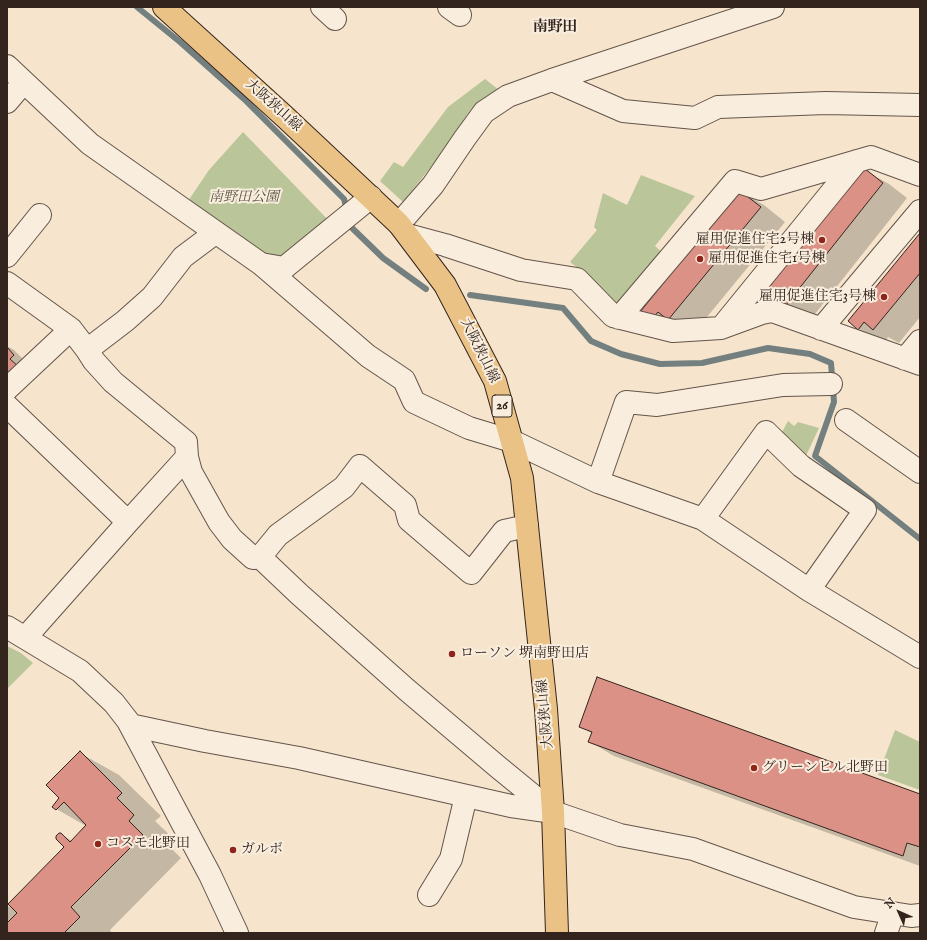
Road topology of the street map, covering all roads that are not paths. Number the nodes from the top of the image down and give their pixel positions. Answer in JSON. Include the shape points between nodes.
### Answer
{"nodes":[{"id":1,"x":164,"y":7,"type":"edge"},
{"id":2,"x":773,"y":7,"type":"edge"},
{"id":3,"x":7,"y":66,"type":"edge"},
{"id":4,"x":552,"y":80,"type":"junction"},
{"id":5,"x":24,"y":82,"type":"junction"},
{"id":6,"x":7,"y":102,"type":"edge"},
{"id":7,"x":920,"y":105,"type":"edge"},
{"id":8,"x":857,"y":161,"type":"junction"},
{"id":9,"x":920,"y":175,"type":"edge"},
{"id":10,"x":371,"y":198,"type":"junction"},
{"id":11,"x":920,"y":211,"type":"edge"},
{"id":12,"x":40,"y":214,"type":"dead end"},
{"id":13,"x":403,"y":229,"type":"junction"},
{"id":14,"x":216,"y":233,"type":"junction"},
{"id":15,"x":7,"y":256,"type":"edge"},
{"id":16,"x":260,"y":264,"type":"junction"},
{"id":17,"x":7,"y":283,"type":"edge"},
{"id":18,"x":619,"y":318,"type":"junction"},
{"id":19,"x":721,"y":328,"type":"junction"},
{"id":20,"x":71,"y":329,"type":"junction"},
{"id":21,"x":821,"y":329,"type":"junction"},
{"id":22,"x":920,"y":341,"type":"edge"},
{"id":23,"x":87,"y":350,"type":"junction"},
{"id":24,"x":912,"y":361,"type":"edge"},
{"id":25,"x":831,"y":384,"type":"dead end"},
{"id":26,"x":7,"y":389,"type":"edge"},
{"id":27,"x":7,"y":406,"type":"edge"},
{"id":28,"x":846,"y":420,"type":"dead end"},
{"id":29,"x":512,"y":441,"type":"junction"},
{"id":30,"x":187,"y":457,"type":"junction"},
{"id":31,"x":920,"y":472,"type":"edge"},
{"id":32,"x":598,"y":482,"type":"junction"},
{"id":33,"x":703,"y":519,"type":"junction"},
{"id":34,"x":128,"y":522,"type":"junction"},
{"id":35,"x":527,"y":526,"type":"junction"},
{"id":36,"x":260,"y":557,"type":"junction"},
{"id":37,"x":809,"y":590,"type":"junction"},
{"id":38,"x":7,"y":627,"type":"edge"},
{"id":39,"x":26,"y":638,"type":"junction"},
{"id":40,"x":920,"y":658,"type":"edge"},
{"id":41,"x":130,"y":725,"type":"junction"},
{"id":42,"x":466,"y":796,"type":"junction"},
{"id":43,"x":553,"y":812,"type":"junction"},
{"id":44,"x":429,"y":895,"type":"dead end"},
{"id":45,"x":920,"y":915,"type":"edge"},
{"id":46,"x":889,"y":923,"type":"edge"},
{"id":47,"x":237,"y":933,"type":"edge"},
{"id":48,"x":557,"y":933,"type":"edge"}],
"edges":[{"from":1,"to":10,"type":"main road","name":"大阪狭山線","number":"26"},
{"from":2,"to":4,"type":"street"},
{"from":3,"to":5,"type":"street"},
{"from":4,"to":7,"type":"street","via":[[623,111],[695,118],[718,107],[826,103]]},
{"from":4,"to":13,"type":"street","via":[[508,96],[484,112]]},
{"from":5,"to":6,"type":"street"},
{"from":5,"to":14,"type":"street","via":[[90,144]]},
{"from":8,"to":9,"type":"street","via":[[871,157]]},
{"from":8,"to":18,"type":"street","via":[[761,189],[735,181]]},
{"from":8,"to":19,"type":"street"},
{"from":10,"to":13,"type":"main road","name":"大阪狭山線","number":"26"},
{"from":10,"to":16,"type":"street","via":[[284,268]]},
{"from":11,"to":21,"type":"street"},
{"from":12,"to":15,"type":"street"},
{"from":13,"to":18,"type":"street","via":[[520,270],[577,279],[613,316]]},
{"from":13,"to":29,"type":"main road","name":"大阪狭山線","number":"26","via":[[446,285],[495,381]]},
{"from":14,"to":16,"type":"street"},
{"from":14,"to":23,"type":"street","via":[[183,257],[152,297]]},
{"from":16,"to":29,"type":"street","via":[[368,356],[404,380],[414,402],[470,428]]},
{"from":17,"to":20,"type":"street"},
{"from":18,"to":19,"type":"street","via":[[673,331]]},
{"from":19,"to":21,"type":"street","via":[[772,311]]},
{"from":20,"to":23,"type":"street"},
{"from":20,"to":26,"type":"street"},
{"from":21,"to":24,"type":"street"},
{"from":22,"to":24,"type":"street"},
{"from":23,"to":30,"type":"street","via":[[113,382],[186,442]]},
{"from":25,"to":32,"type":"street","via":[[783,385],[657,405],[626,402]]},
{"from":27,"to":34,"type":"street"},
{"from":28,"to":31,"type":"street"},
{"from":29,"to":32,"type":"street"},
{"from":29,"to":35,"type":"main road","name":"大阪狭山線","number":"26","via":[[522,478]]},
{"from":30,"to":34,"type":"street"},
{"from":30,"to":36,"type":"street","via":[[191,472],[219,522],[252,558]]},
{"from":32,"to":33,"type":"street"},
{"from":33,"to":37,"type":"street"},
{"from":33,"to":37,"type":"street","via":[[766,432],[800,466],[865,510]]},
{"from":34,"to":39,"type":"street"},
{"from":35,"to":36,"type":"street","via":[[504,531],[471,573],[408,520],[405,505],[360,466],[344,486],[278,535]]},
{"from":35,"to":43,"type":"main road","name":"大阪狭山線","number":"26","via":[[546,709]]},
{"from":36,"to":43,"type":"street","via":[[407,690]]},
{"from":37,"to":40,"type":"street"},
{"from":38,"to":39,"type":"street"},
{"from":39,"to":41,"type":"street","via":[[80,671],[114,703]]},
{"from":41,"to":42,"type":"street","via":[[299,758]]},
{"from":41,"to":47,"type":"street","via":[[210,875]]},
{"from":42,"to":43,"type":"street"},
{"from":42,"to":44,"type":"street","via":[[451,859]]},
{"from":43,"to":46,"type":"street","via":[[620,835],[692,849],[854,907]]},
{"from":43,"to":48,"type":"main road","name":"大阪狭山線","number":"26"},
{"from":45,"to":46,"type":"street"}]}
